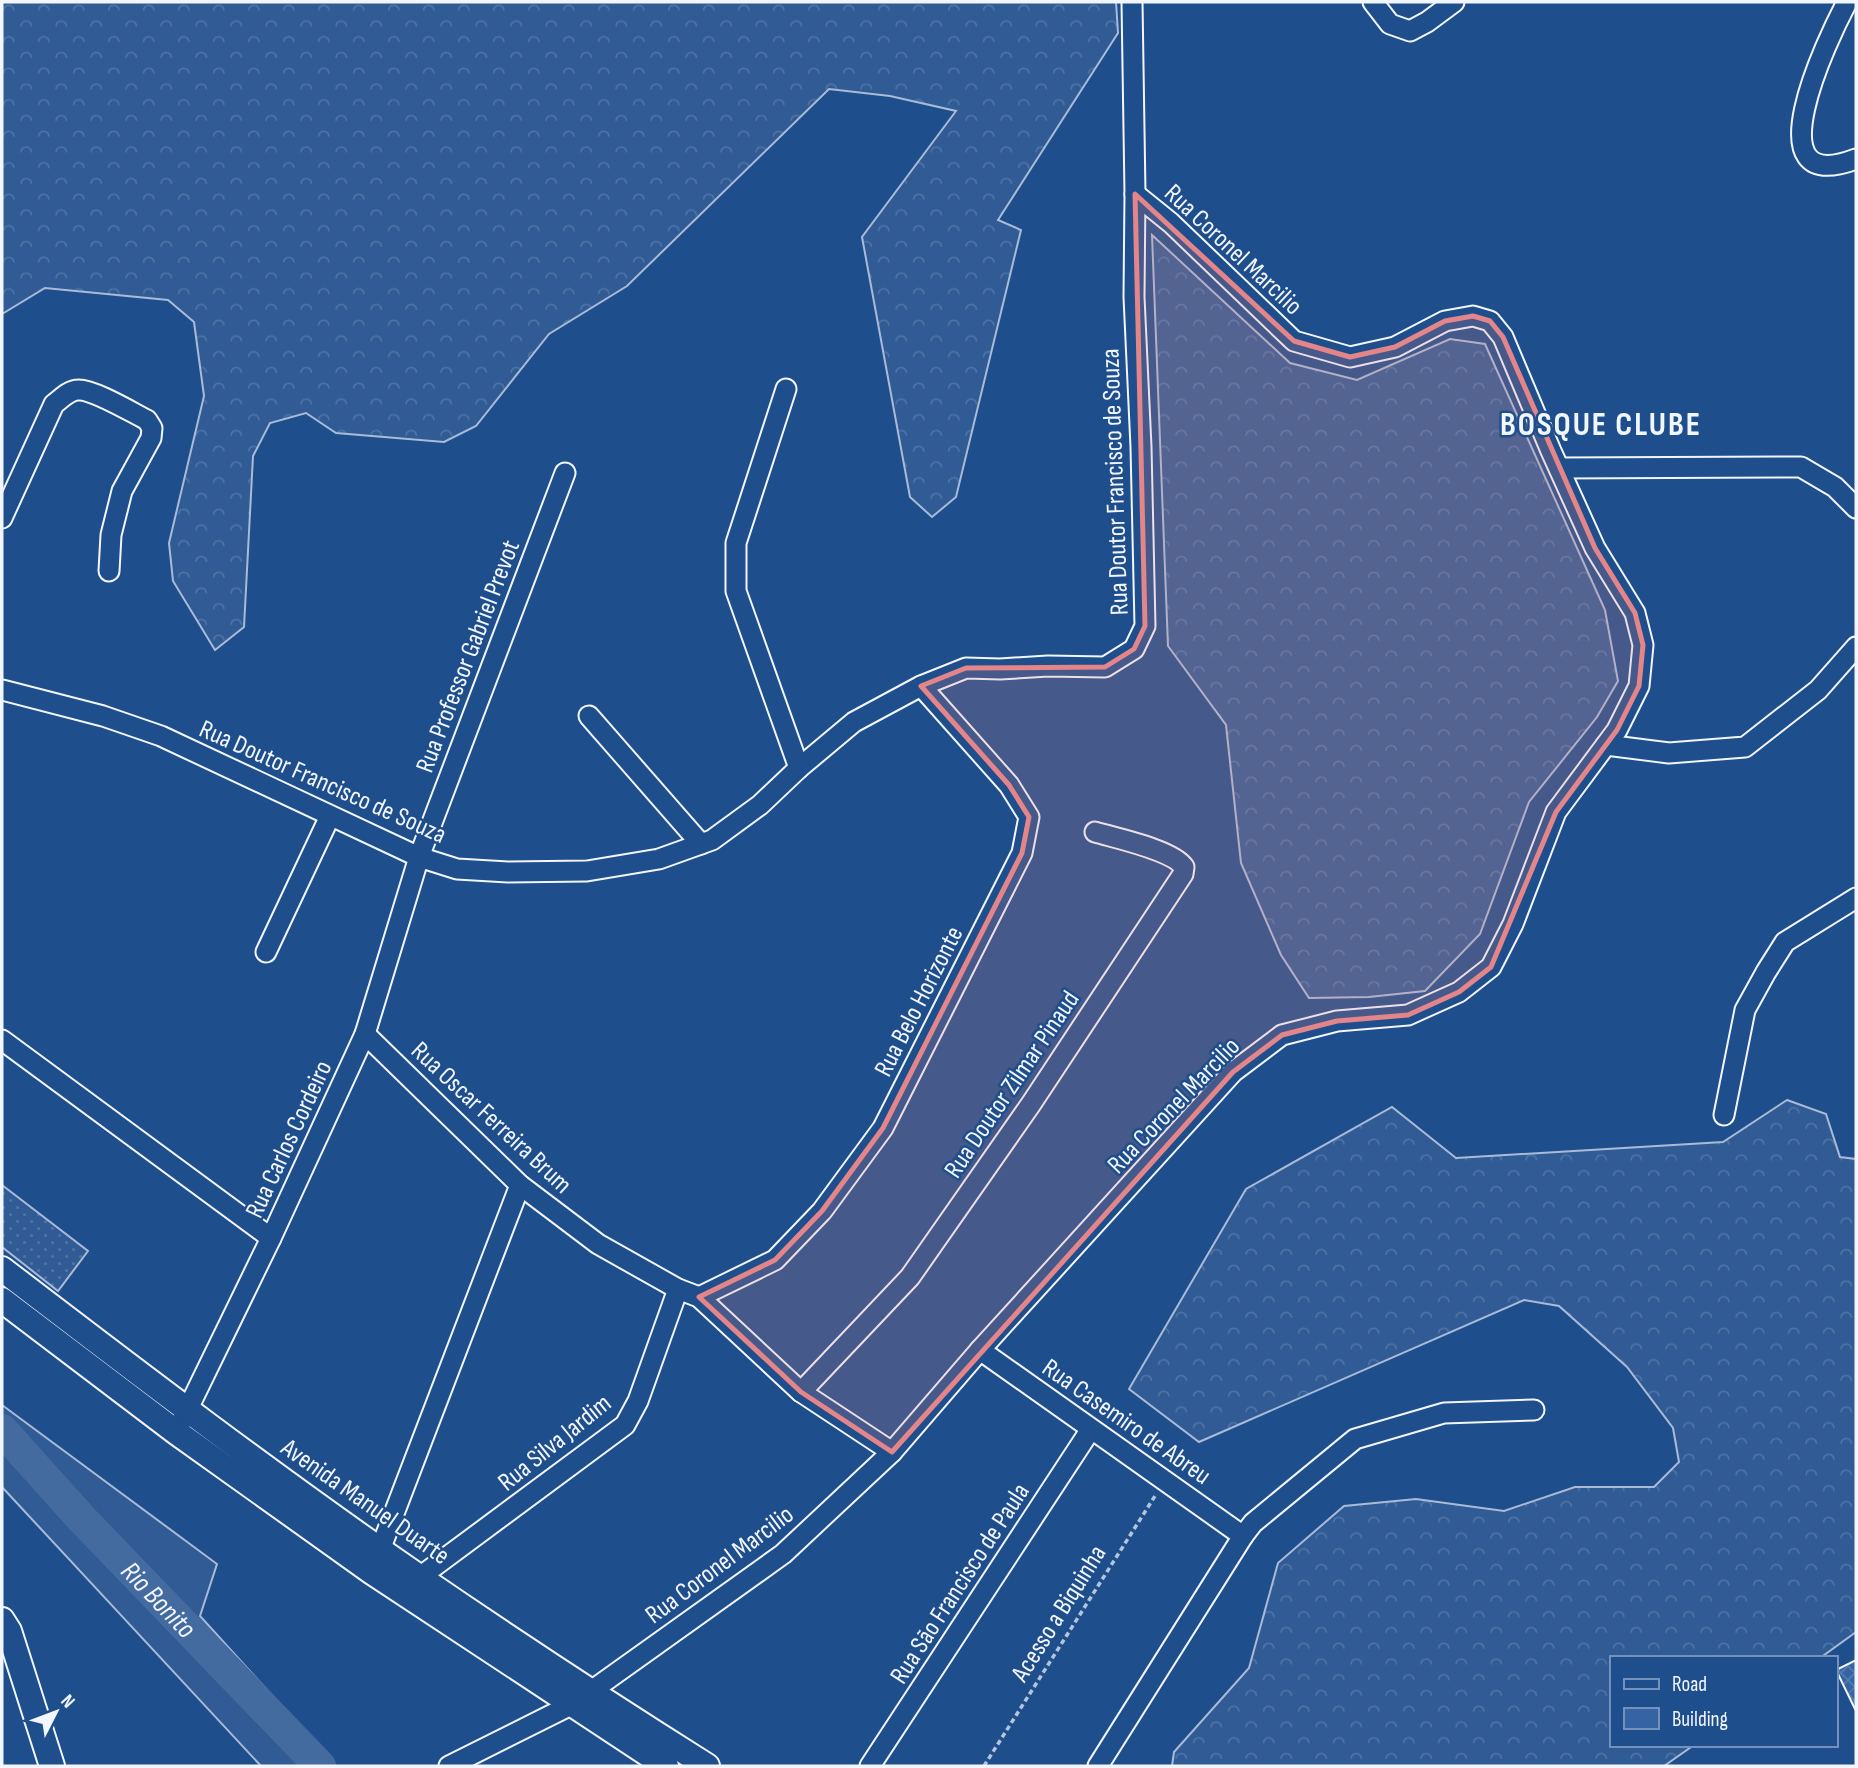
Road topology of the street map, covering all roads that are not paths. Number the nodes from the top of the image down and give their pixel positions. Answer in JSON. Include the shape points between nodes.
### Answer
{"nodes":[{"id":1,"x":1132,"y":2,"type":"edge"},
{"id":2,"x":1373,"y":2,"type":"edge"},
{"id":3,"x":1454,"y":2,"type":"edge"},
{"id":4,"x":1847,"y":2,"type":"edge"},
{"id":5,"x":1856,"y":159,"type":"edge"},
{"id":6,"x":1135,"y":194,"type":"junction"},
{"id":7,"x":786,"y":389,"type":"dead end"},
{"id":8,"x":1559,"y":468,"type":"junction"},
{"id":9,"x":565,"y":473,"type":"dead end"},
{"id":10,"x":1856,"y":508,"type":"edge"},
{"id":11,"x":2,"y":518,"type":"edge"},
{"id":12,"x":109,"y":571,"type":"dead end"},
{"id":13,"x":1856,"y":647,"type":"edge"},
{"id":14,"x":922,"y":686,"type":"junction"},
{"id":15,"x":2,"y":690,"type":"edge"},
{"id":16,"x":589,"y":716,"type":"dead end"},
{"id":17,"x":1606,"y":745,"type":"junction"},
{"id":18,"x":799,"y":768,"type":"junction"},
{"id":19,"x":330,"y":816,"type":"junction"},
{"id":20,"x":1095,"y":832,"type":"dead end"},
{"id":21,"x":701,"y":844,"type":"junction"},
{"id":22,"x":419,"y":858,"type":"junction"},
{"id":23,"x":1856,"y":898,"type":"edge"},
{"id":24,"x":266,"y":952,"type":"dead end"},
{"id":25,"x":365,"y":1034,"type":"junction"},
{"id":26,"x":2,"y":1041,"type":"edge"},
{"id":27,"x":1724,"y":1115,"type":"dead end"},
{"id":28,"x":520,"y":1185,"type":"junction"},
{"id":29,"x":271,"y":1238,"type":"junction"},
{"id":30,"x":2,"y":1269,"type":"edge"},
{"id":31,"x":678,"y":1289,"type":"junction"},
{"id":32,"x":699,"y":1297,"type":"junction"},
{"id":33,"x":2,"y":1300,"type":"edge"},
{"id":34,"x":980,"y":1350,"type":"junction"},
{"id":35,"x":801,"y":1392,"type":"junction"},
{"id":36,"x":1534,"y":1410,"type":"dead end"},
{"id":37,"x":182,"y":1421,"type":"junction"},
{"id":38,"x":1091,"y":1429,"type":"junction"},
{"id":39,"x":892,"y":1452,"type":"junction"},
{"id":40,"x":1243,"y":1536,"type":"junction"},
{"id":41,"x":376,"y":1561,"type":"junction"},
{"id":42,"x":410,"y":1584,"type":"junction"},
{"id":43,"x":2,"y":1620,"type":"edge"},
{"id":44,"x":581,"y":1698,"type":"junction"},
{"id":45,"x":52,"y":1766,"type":"edge"},
{"id":46,"x":449,"y":1766,"type":"edge"},
{"id":47,"x":666,"y":1766,"type":"edge"},
{"id":48,"x":707,"y":1766,"type":"edge"},
{"id":49,"x":870,"y":1766,"type":"edge"},
{"id":50,"x":1098,"y":1766,"type":"edge"}],
"edges":[{"from":1,"to":6,"type":"street","name":"Rua Doutor Francisco de Souza"},
{"from":2,"to":3,"type":"street","via":[[1390,24],[1410,31]]},
{"from":4,"to":5,"type":"street","via":[[1817,68],[1801,137],[1802,150],[1820,166]]},
{"from":6,"to":8,"type":"street","name":"Rua Coronel Marcilio","via":[[1294,341],[1350,357],[1395,347],[1445,321],[1473,316],[1490,321],[1503,337]]},
{"from":6,"to":14,"type":"street","name":"Rua Doutor Francisco de Souza","via":[[1145,626],[1134,649],[1104,667],[966,668]]},
{"from":7,"to":18,"type":"street","via":[[736,543],[736,591]]},
{"from":8,"to":10,"type":"street","via":[[1801,467],[1835,486]]},
{"from":8,"to":17,"type":"street","name":"Rua Coronel Marcilio","via":[[1595,548],[1635,613],[1643,645],[1639,687]]},
{"from":9,"to":22,"type":"street","name":"Rua Professor Gabriel Prevot"},
{"from":11,"to":12,"type":"street","via":[[54,404],[69,392],[79,389],[94,394],[148,420],[151,438],[122,491],[111,535]]},
{"from":13,"to":17,"type":"street","via":[[1818,690],[1745,747],[1668,753]]},
{"from":14,"to":18,"type":"street","name":"Rua Doutor Francisco de Souza","via":[[854,722]]},
{"from":14,"to":32,"type":"street","name":"Rua Belo Horizonte","via":[[1009,785],[1029,817],[1022,853],[883,1128],[822,1211],[775,1260]]},
{"from":15,"to":19,"type":"street","name":"Rua Doutor Francisco de Souza","via":[[161,736]]},
{"from":16,"to":21,"type":"street"},
{"from":17,"to":34,"type":"street","name":"Rua Coronel Marcilio","via":[[1556,812],[1513,924],[1491,967],[1459,992],[1408,1015],[1338,1021],[1282,1035],[1233,1072]]},
{"from":18,"to":21,"type":"street","name":"Rua Doutor Francisco de Souza","via":[[760,805]]},
{"from":19,"to":22,"type":"street","name":"Rua Doutor Francisco de Souza"},
{"from":19,"to":24,"type":"street"},
{"from":20,"to":35,"type":"street","name":"Rua Doutor Zilmar Pinaud","via":[[1180,861],[1183,874],[911,1277]]},
{"from":21,"to":22,"type":"street","name":"Rua Doutor Francisco de Souza","via":[[659,859],[587,871],[457,869]]},
{"from":22,"to":25,"type":"street","name":"Rua Carlos Cordeiro"},
{"from":23,"to":27,"type":"street","via":[[1785,942],[1766,972],[1745,1010]]},
{"from":25,"to":28,"type":"street","name":"Rua Oscar Ferreira Brum"},
{"from":25,"to":29,"type":"street","name":"Rua Carlos Cordeiro"},
{"from":26,"to":29,"type":"street"},
{"from":28,"to":31,"type":"street","name":"Rua Oscar Ferreira Brum","via":[[598,1244]]},
{"from":28,"to":41,"type":"street"},
{"from":29,"to":37,"type":"street","name":"Rua Carlos Cordeiro"},
{"from":30,"to":37,"type":"main road","name":"Avenida Manuel Duarte"},
{"from":31,"to":32,"type":"street","name":"Rua Oscar Ferreira Brum"},
{"from":31,"to":42,"type":"street","name":"Rua Silva Jardim","via":[[625,1425]]},
{"from":32,"to":35,"type":"street","name":"Rua Oscar Ferreira Brum"},
{"from":33,"to":37,"type":"main road","name":"Avenida Manuel Duarte"},
{"from":34,"to":38,"type":"street","name":"Rua Casemiro de Abreu"},
{"from":34,"to":39,"type":"street","name":"Rua Coronel Marcilio"},
{"from":35,"to":39,"type":"street","name":"Rua Oscar Ferreira Brum"},
{"from":36,"to":40,"type":"street","via":[[1444,1413],[1355,1439]]},
{"from":37,"to":41,"type":"main road","name":"Avenida Manuel Duarte"},
{"from":38,"to":40,"type":"street","name":"Rua Casemiro de Abreu"},
{"from":38,"to":49,"type":"street","name":"Rua São Francisco de Paula"},
{"from":39,"to":44,"type":"street","name":"Rua Coronel Marcilio","via":[[783,1554]]},
{"from":40,"to":50,"type":"street"},
{"from":41,"to":42,"type":"main road","name":"Avenida Manuel Duarte"},
{"from":42,"to":44,"type":"main road","name":"Avenida Manuel Duarte"},
{"from":43,"to":45,"type":"main road"},
{"from":44,"to":46,"type":"street","name":"Rua Coronel Marcilio"},
{"from":44,"to":47,"type":"main road","name":"Avenida Manuel Duarte"},
{"from":44,"to":48,"type":"main road","name":"Avenida Manuel Duarte"}]}
